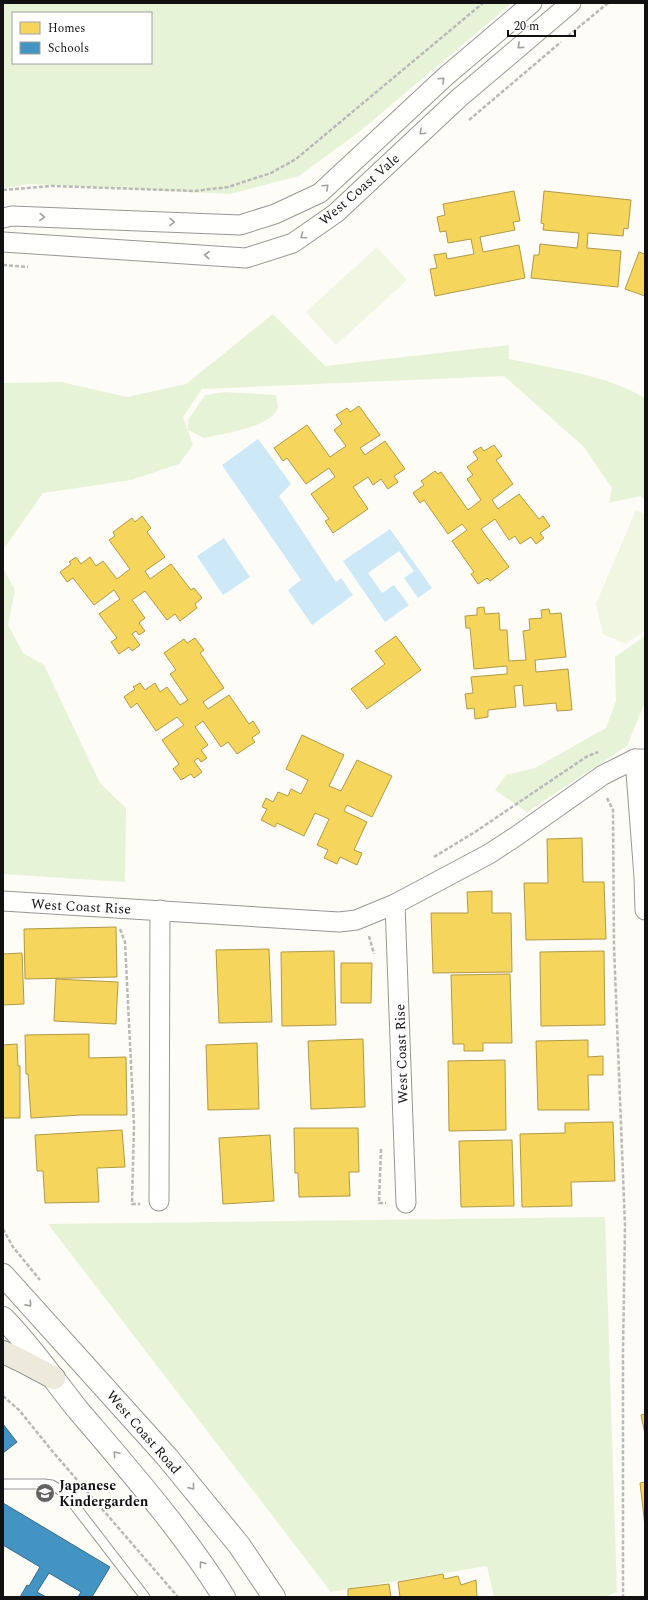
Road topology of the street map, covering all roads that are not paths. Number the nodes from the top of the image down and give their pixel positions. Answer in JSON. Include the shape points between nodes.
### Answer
{"nodes":[{"id":1,"x":532,"y":3,"type":"edge"},
{"id":2,"x":571,"y":3,"type":"edge"},
{"id":3,"x":3,"y":218,"type":"edge"},
{"id":4,"x":3,"y":242,"type":"edge"},
{"id":5,"x":640,"y":759,"type":"edge"},
{"id":6,"x":3,"y":901,"type":"edge"},
{"id":7,"x":395,"y":904,"type":"junction"},
{"id":8,"x":160,"y":910,"type":"junction"},
{"id":9,"x":645,"y":910,"type":"edge"},
{"id":10,"x":159,"y":1201,"type":"road end"},
{"id":11,"x":406,"y":1203,"type":"dead end"},
{"id":12,"x":3,"y":1275,"type":"edge"},
{"id":13,"x":3,"y":1318,"type":"edge"},
{"id":14,"x":3,"y":1352,"type":"edge"},
{"id":15,"x":54,"y":1378,"type":"junction"},
{"id":16,"x":3,"y":1484,"type":"edge"},
{"id":17,"x":145,"y":1597,"type":"edge"},
{"id":18,"x":224,"y":1597,"type":"edge"},
{"id":19,"x":274,"y":1597,"type":"edge"}],
"edges":[{"from":3,"to":1,"type":"street","name":"West Coast Vale","one_way":true,"via":[[12,216],[240,224],[275,214],[320,193],[446,76]]},
{"from":2,"to":4,"type":"street","name":"West Coast Vale","one_way":true,"via":[[459,98],[336,213],[293,243],[246,258]]},
{"from":5,"to":7,"type":"street","name":"West Coast Rise","via":[[603,775],[515,838]]},
{"from":5,"to":9,"type":"street","name":"West Coast Rise"},
{"from":6,"to":8,"type":"street","name":"West Coast Rise"},
{"from":7,"to":8,"type":"street","name":"West Coast Rise","via":[[356,920],[339,922]]},
{"from":7,"to":11,"type":"street","name":"West Coast Rise"},
{"from":8,"to":10,"type":"street"},
{"from":12,"to":19,"type":"street","name":"West Coast Road","one_way":true,"via":[[167,1457],[239,1545]]},
{"from":13,"to":15,"type":"street"},
{"from":14,"to":15,"type":"main road"},
{"from":18,"to":15,"type":"street","one_way":true,"via":[[141,1484]]},
{"from":16,"to":17,"type":"lane","via":[[44,1484],[65,1493]]}]}
